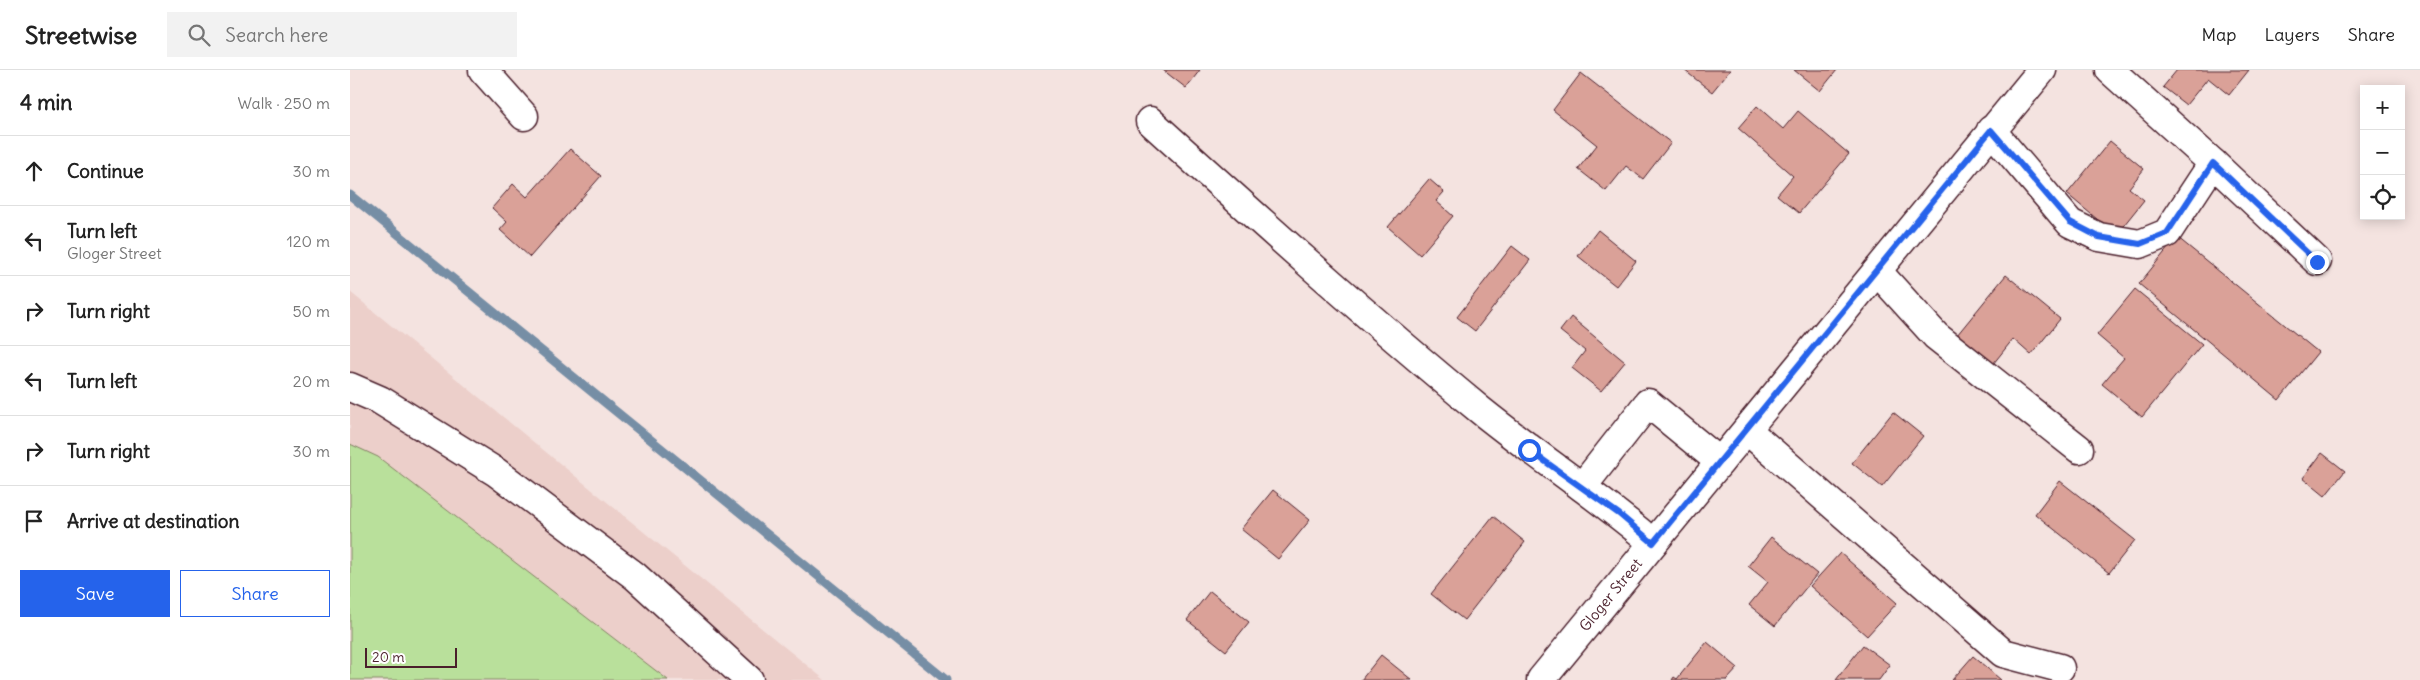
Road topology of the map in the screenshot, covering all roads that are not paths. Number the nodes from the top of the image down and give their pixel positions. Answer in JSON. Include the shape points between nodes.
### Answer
{"nodes":[{"id":1,"x":482,"y":70,"type":"edge"},
{"id":2,"x":2042,"y":70,"type":"edge"},
{"id":3,"x":2110,"y":70,"type":"edge"},
{"id":4,"x":524,"y":116,"type":"dead end"},
{"id":5,"x":1150,"y":121,"type":"dead end"},
{"id":6,"x":1991,"y":130,"type":"junction"},
{"id":7,"x":2213,"y":163,"type":"junction"},
{"id":8,"x":2317,"y":262,"type":"dead end"},
{"id":9,"x":1877,"y":271,"type":"junction"},
{"id":10,"x":350,"y":388,"type":"edge"},
{"id":11,"x":1747,"y":430,"type":"junction"},
{"id":12,"x":2079,"y":449,"type":"dead end"},
{"id":13,"x":1720,"y":462,"type":"junction"},
{"id":14,"x":1582,"y":487,"type":"junction"},
{"id":15,"x":1653,"y":543,"type":"junction"},
{"id":16,"x":2060,"y":668,"type":"dead end"},
{"id":17,"x":748,"y":680,"type":"edge"},
{"id":18,"x":1541,"y":680,"type":"edge"}],
"edges":[{"from":1,"to":4,"type":"street"},
{"from":2,"to":6,"type":"street","name":"Gloger Street"},
{"from":3,"to":7,"type":"street"},
{"from":5,"to":14,"type":"street","via":[[1435,373],[1529,450]]},
{"from":6,"to":7,"type":"street","via":[[2070,222],[2099,237],[2140,244],[2167,233]]},
{"from":6,"to":9,"type":"street","name":"Gloger Street"},
{"from":7,"to":8,"type":"street"},
{"from":9,"to":11,"type":"street","name":"Gloger Street"},
{"from":9,"to":12,"type":"street","via":[[1936,336]]},
{"from":10,"to":17,"type":"street","via":[[380,400],[496,472],[635,576]]},
{"from":11,"to":13,"type":"street","name":"Gloger Street"},
{"from":11,"to":16,"type":"street","via":[[2003,653]]},
{"from":13,"to":14,"type":"street","via":[[1648,403]]},
{"from":13,"to":15,"type":"street","name":"Gloger Street"},
{"from":14,"to":15,"type":"street"},
{"from":15,"to":18,"type":"street","name":"Gloger Street"}]}
